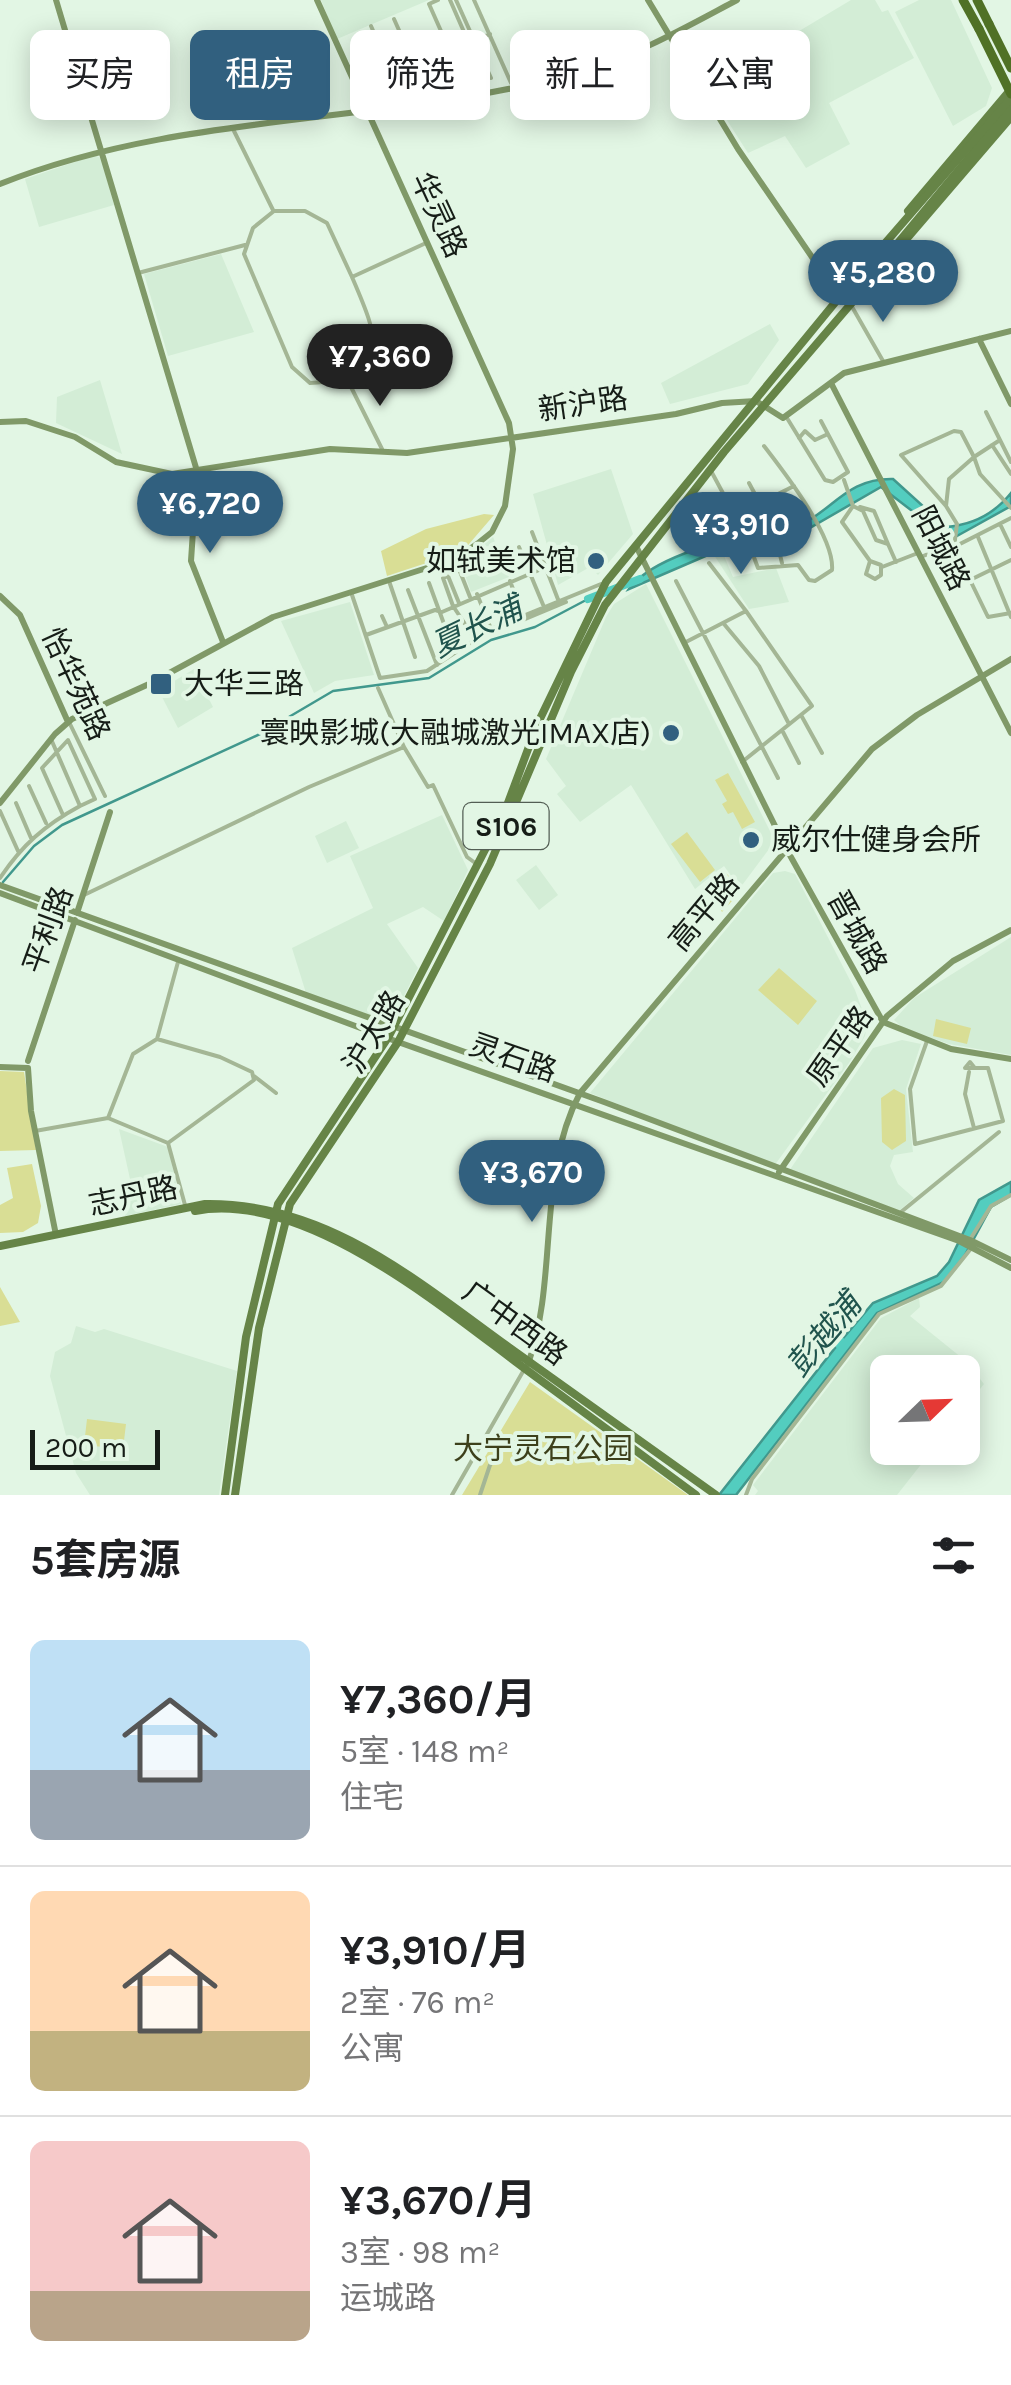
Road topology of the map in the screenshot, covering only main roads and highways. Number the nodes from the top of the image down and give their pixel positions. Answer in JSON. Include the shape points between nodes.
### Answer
{"nodes":[{"id":1,"x":961,"y":0,"type":"edge"},
{"id":2,"x":980,"y":0,"type":"edge"},
{"id":3,"x":992,"y":24,"type":"joint"},
{"id":4,"x":1011,"y":66,"type":"edge"},
{"id":5,"x":1010,"y":97,"type":"edge"},
{"id":6,"x":1011,"y":117,"type":"edge"},
{"id":7,"x":870,"y":280,"type":"junction"},
{"id":8,"x":845,"y":301,"type":"junction"},
{"id":9,"x":759,"y":404,"type":"junction"},
{"id":10,"x":638,"y":551,"type":"junction"},
{"id":11,"x":275,"y":1214,"type":"junction"},
{"id":12,"x":285,"y":1217,"type":"junction"},
{"id":13,"x":56,"y":1237,"type":"junction"},
{"id":14,"x":0,"y":1249,"type":"edge"},
{"id":15,"x":527,"y":1365,"type":"junction"},
{"id":16,"x":637,"y":1438,"type":"junction"},
{"id":17,"x":631,"y":1447,"type":"junction"},
{"id":18,"x":714,"y":1494,"type":"edge"},
{"id":19,"x":225,"y":1495,"type":"edge"},
{"id":20,"x":234,"y":1495,"type":"edge"},
{"id":21,"x":696,"y":1495,"type":"edge"}],
"edges":[{"from":1,"to":5,"type":"highway","bridge":true},
{"from":2,"to":3,"type":"highway"},
{"from":2,"to":4,"type":"highway","bridge":true},
{"from":3,"to":4,"type":"main road"},
{"from":5,"to":7,"type":"main road","number":"S106","bridge":true},
{"from":5,"to":8,"type":"main road","number":"S106","bridge":true,"via":[[860,272]]},
{"from":6,"to":7,"type":"main road","number":"S106"},
{"from":7,"to":8,"type":"main road","number":"S106"},
{"from":8,"to":9,"type":"main road","number":"S106"},
{"from":9,"to":10,"type":"main road","number":"S106"},
{"from":9,"to":10,"type":"main road","number":"S106"},
{"from":10,"to":11,"type":"main road","name":"沪太路","number":"S106","via":[[593,605],[478,865],[393,1029]]},
{"from":10,"to":12,"type":"main road","name":"沪太路","number":"S106","via":[[571,672],[490,864],[400,1038]]},
{"from":11,"to":12,"type":"main road","name":"广中西路"},
{"from":11,"to":13,"type":"main road","name":"志丹路","via":[[206,1209]]},
{"from":11,"to":13,"type":"main road","name":"志丹路","via":[[238,1203],[185,1208]]},
{"from":11,"to":19,"type":"main road","name":"沪太路","number":"S106","via":[[246,1337]]},
{"from":12,"to":15,"type":"main road","name":"广中西路","via":[[374,1250]]},
{"from":12,"to":20,"type":"main road","name":"沪太路","number":"S106","via":[[259,1328]]},
{"from":13,"to":14,"type":"main road","name":"志丹路"},
{"from":15,"to":16,"type":"main road","name":"广中西路"},
{"from":15,"to":17,"type":"main road","name":"广中西路"},
{"from":16,"to":17,"type":"main road"},
{"from":16,"to":18,"type":"main road","name":"广中西路"},
{"from":17,"to":21,"type":"main road","name":"广中西路"}]}
